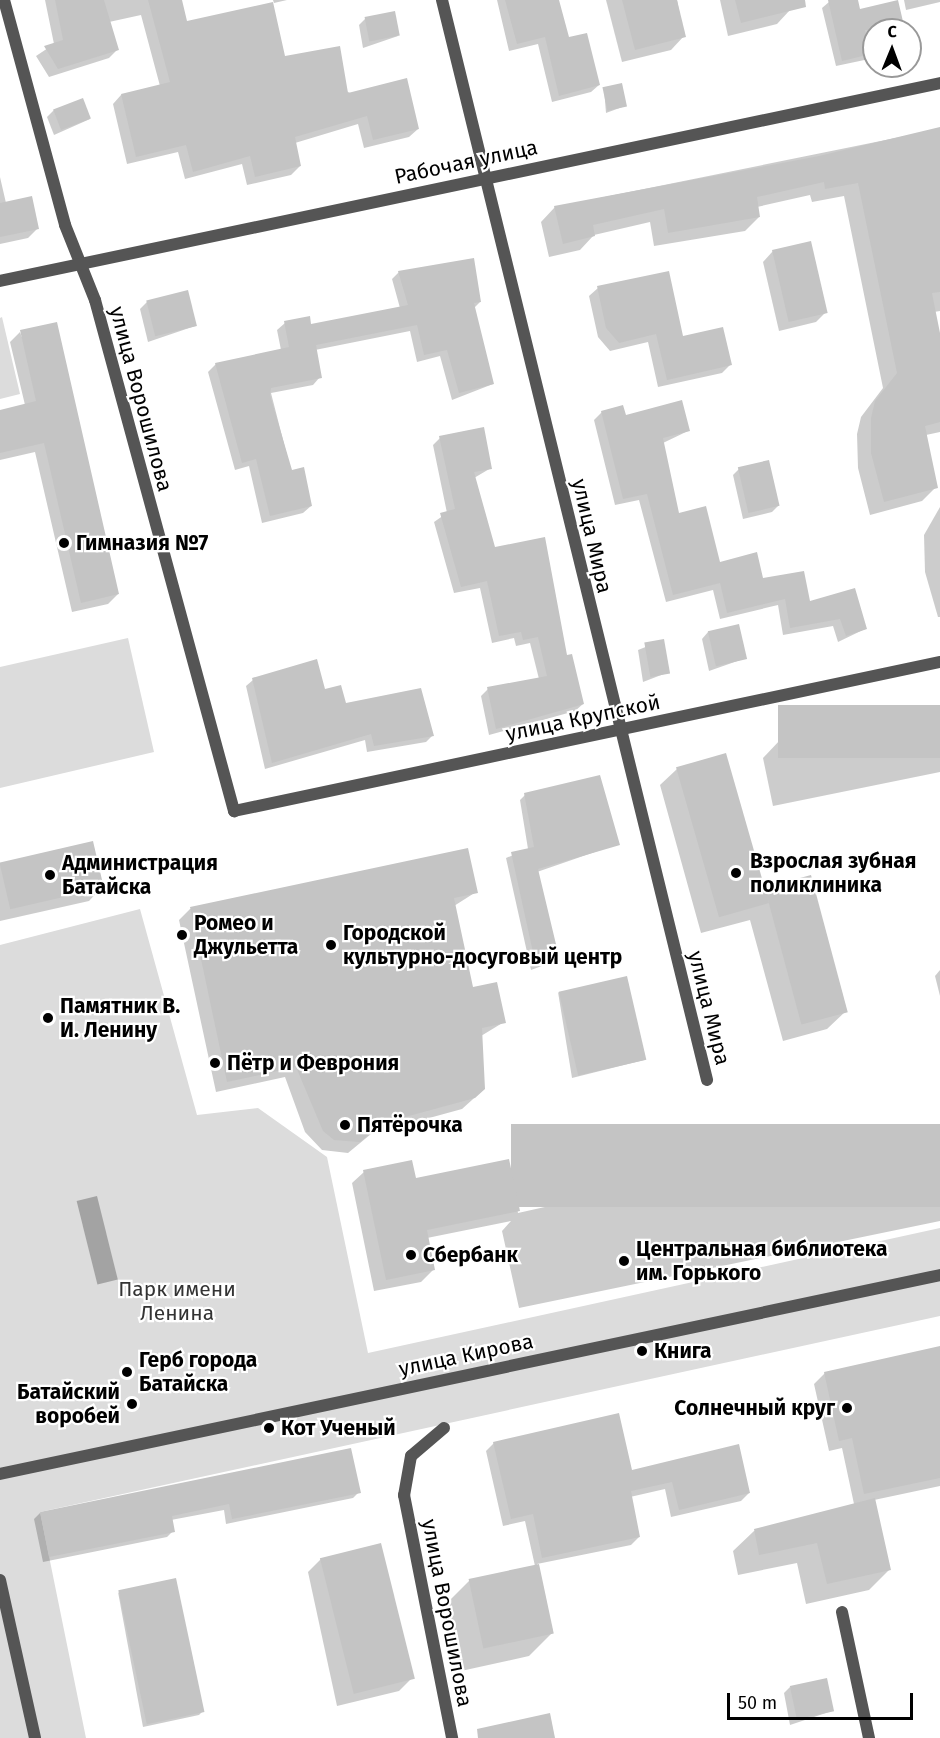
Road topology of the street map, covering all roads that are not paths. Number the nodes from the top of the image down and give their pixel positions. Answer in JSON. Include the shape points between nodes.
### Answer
{"nodes":[{"id":1,"x":4,"y":0,"type":"edge"},
{"id":2,"x":442,"y":0,"type":"edge"},
{"id":3,"x":940,"y":83,"type":"edge"},
{"id":4,"x":488,"y":177,"type":"junction"},
{"id":5,"x":81,"y":264,"type":"junction"},
{"id":6,"x":0,"y":281,"type":"edge"},
{"id":7,"x":940,"y":662,"type":"edge"},
{"id":8,"x":618,"y":731,"type":"junction"},
{"id":9,"x":234,"y":811,"type":"joint"},
{"id":10,"x":707,"y":1080,"type":"dead end"},
{"id":11,"x":940,"y":1275,"type":"edge"},
{"id":12,"x":444,"y":1428,"type":"dead end"},
{"id":13,"x":0,"y":1474,"type":"edge"},
{"id":14,"x":0,"y":1580,"type":"edge"},
{"id":15,"x":842,"y":1612,"type":"dead end"},
{"id":16,"x":35,"y":1738,"type":"edge"},
{"id":17,"x":452,"y":1738,"type":"edge"},
{"id":18,"x":869,"y":1738,"type":"edge"}],
"edges":[{"from":1,"to":5,"type":"street","name":"улица Ворошилова","via":[[64,225]]},
{"from":2,"to":4,"type":"street","name":"улица Мира"},
{"from":3,"to":4,"type":"street","name":"Рабочая улица"},
{"from":4,"to":5,"type":"street","name":"Рабочая улица"},
{"from":4,"to":8,"type":"street","name":"улица Мира"},
{"from":5,"to":6,"type":"street","name":"Рабочая улица"},
{"from":5,"to":9,"type":"street","name":"улица Ворошилова"},
{"from":7,"to":8,"type":"street","name":"улица Крупской"},
{"from":8,"to":9,"type":"street","name":"улица Крупской"},
{"from":8,"to":10,"type":"street","name":"улица Мира"},
{"from":11,"to":13,"type":"street","name":"улица Кирова"},
{"from":12,"to":17,"type":"street","name":"улица Ворошилова","via":[[411,1456],[404,1495]]},
{"from":14,"to":16,"type":"street"},
{"from":15,"to":18,"type":"street"}]}
